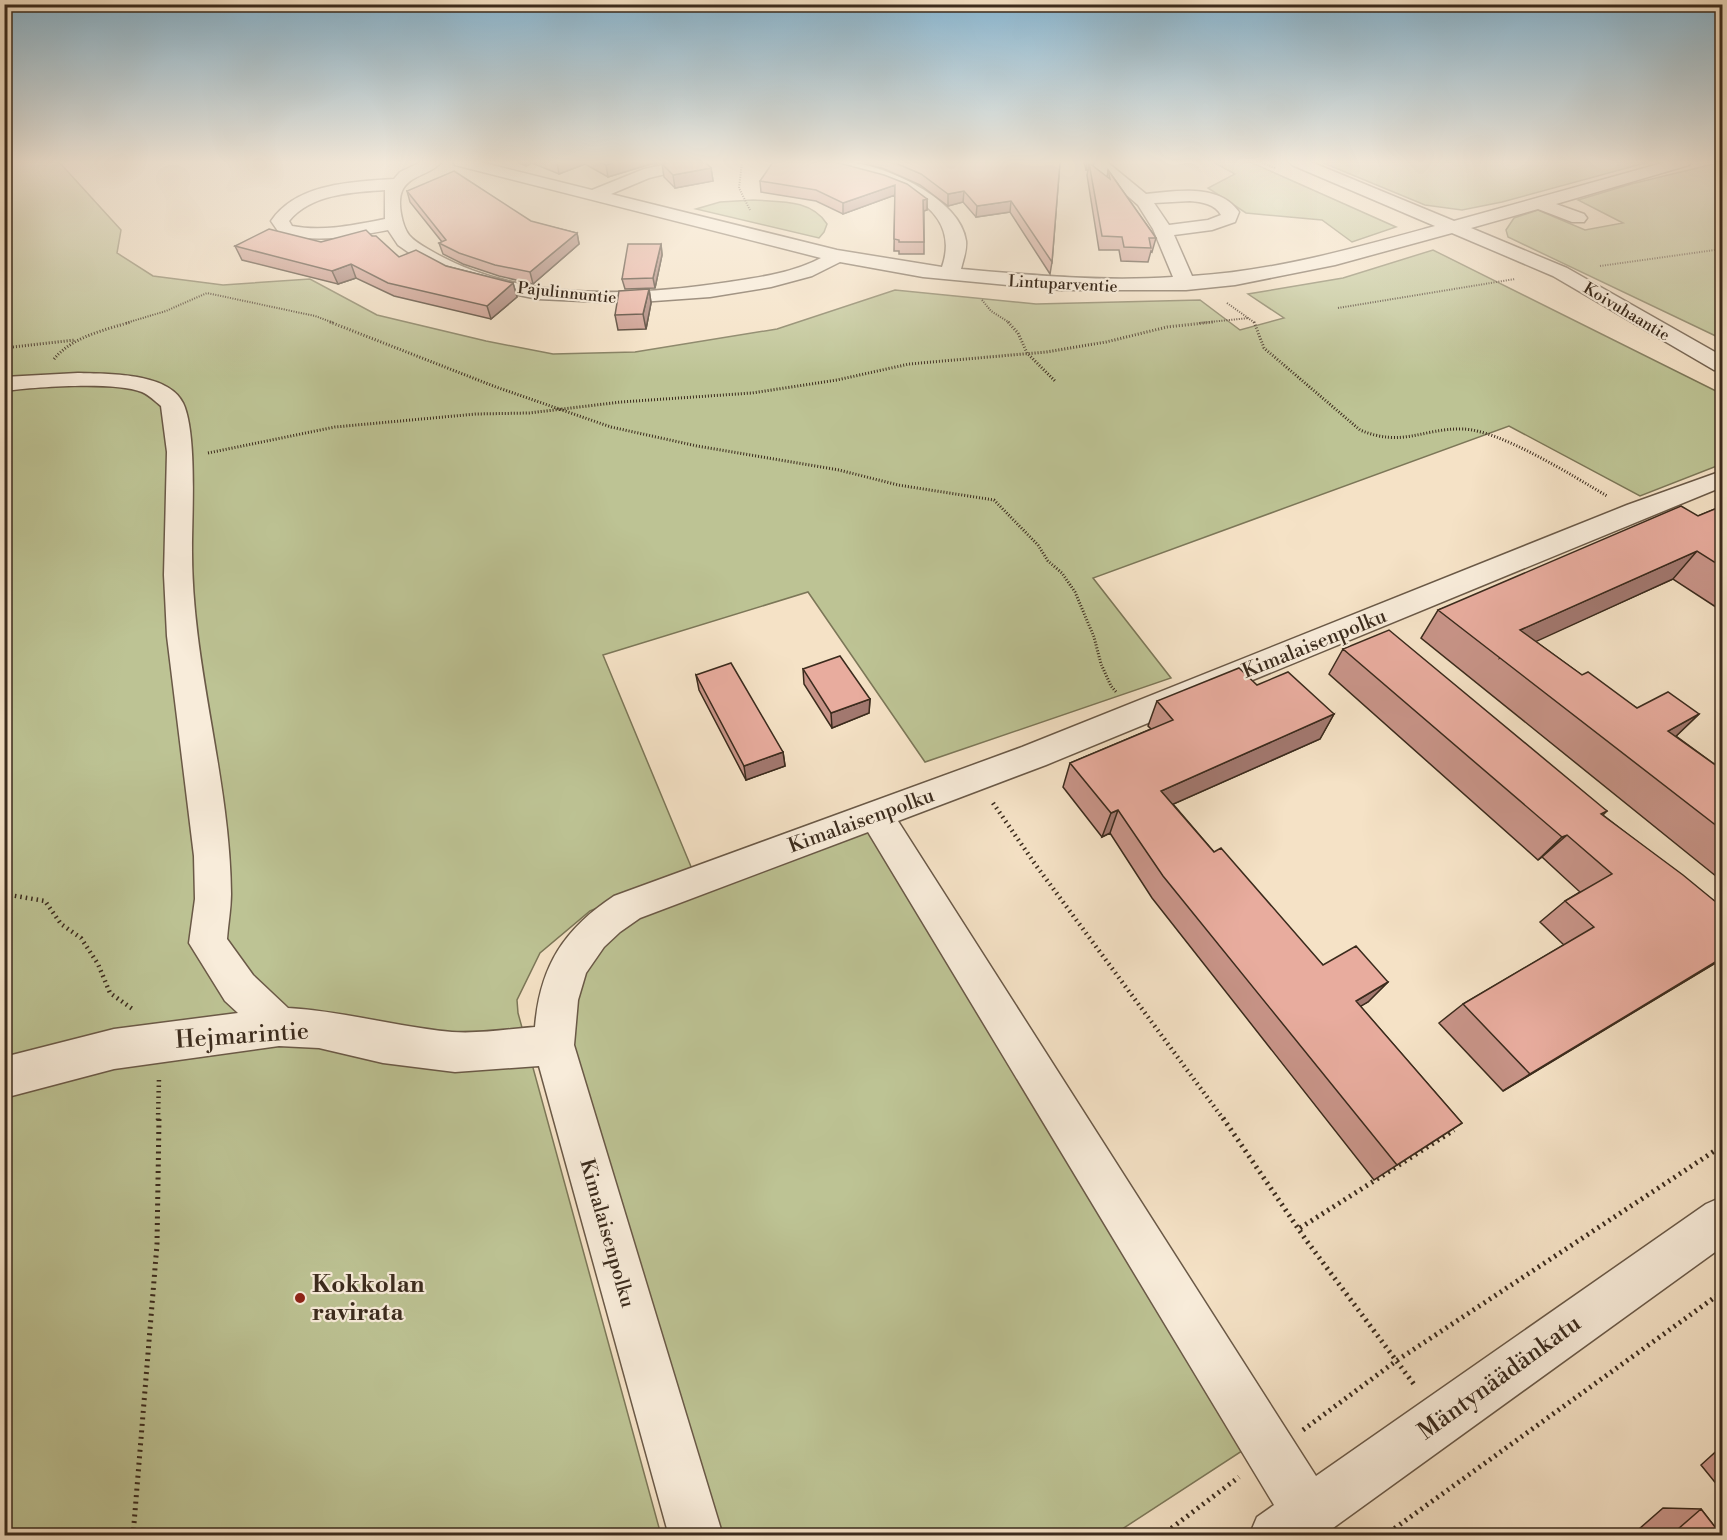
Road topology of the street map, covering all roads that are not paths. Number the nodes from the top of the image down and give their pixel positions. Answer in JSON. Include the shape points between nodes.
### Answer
{"nodes":[{"id":1,"x":400,"y":234,"type":"edge"},
{"id":2,"x":749,"y":234,"type":"edge"},
{"id":3,"x":955,"y":234,"type":"edge"},
{"id":4,"x":1166,"y":234,"type":"edge"},
{"id":5,"x":1426,"y":234,"type":"edge"},
{"id":6,"x":1474,"y":234,"type":"edge"},
{"id":7,"x":837,"y":256,"type":"junction"},
{"id":8,"x":949,"y":274,"type":"junction"},
{"id":9,"x":1186,"y":284,"type":"junction"},
{"id":10,"x":1722,"y":365,"type":"edge"},
{"id":11,"x":4,"y":384,"type":"edge"},
{"id":12,"x":1722,"y":478,"type":"edge"},
{"id":13,"x":875,"y":815,"type":"junction"},
{"id":14,"x":279,"y":1028,"type":"junction"},
{"id":15,"x":554,"y":1045,"type":"junction"},
{"id":16,"x":4,"y":1077,"type":"edge"},
{"id":17,"x":1722,"y":1220,"type":"edge"},
{"id":18,"x":1292,"y":1524,"type":"edge"},
{"id":19,"x":696,"y":1536,"type":"edge"}],
"edges":[{"from":1,"to":7,"type":"street","name":"Pajulinnuntie","via":[[438,264],[496,284],[573,296],[645,298],[723,290],[801,274]]},
{"from":2,"to":7,"type":"street","name":"Lintuparventie"},
{"from":3,"to":8,"type":"street","via":[[957,245]]},
{"from":4,"to":9,"type":"street"},
{"from":5,"to":9,"type":"street","name":"Lintuparventie","via":[[1301,267]]},
{"from":6,"to":10,"type":"street","name":"Koivuhaantie","via":[[1560,272]]},
{"from":7,"to":8,"type":"street","name":"Lintuparventie"},
{"from":8,"to":9,"type":"street","name":"Lintuparventie","via":[[1061,285]]},
{"from":11,"to":14,"type":"street","via":[[123,383],[147,387],[172,404],[176,420],[179,599],[209,834],[213,894],[208,943],[239,988]]},
{"from":12,"to":13,"type":"street","name":"Kimalaisenpolku","via":[[1136,715]]},
{"from":13,"to":15,"type":"street","name":"Kimalaisenpolku","via":[[649,899],[603,922],[580,946],[564,975],[555,1009]]},
{"from":13,"to":18,"type":"street","via":[[1271,1453]]},
{"from":14,"to":15,"type":"street","name":"Hejmarintie","via":[[319,1029],[383,1043],[455,1052]]},
{"from":14,"to":16,"type":"street","name":"Hejmarintie","via":[[151,1027],[114,1048]]},
{"from":15,"to":19,"type":"street","name":"Kimalaisenpolku"},
{"from":17,"to":18,"type":"street","name":"Mäntynäädänkatu"}]}
